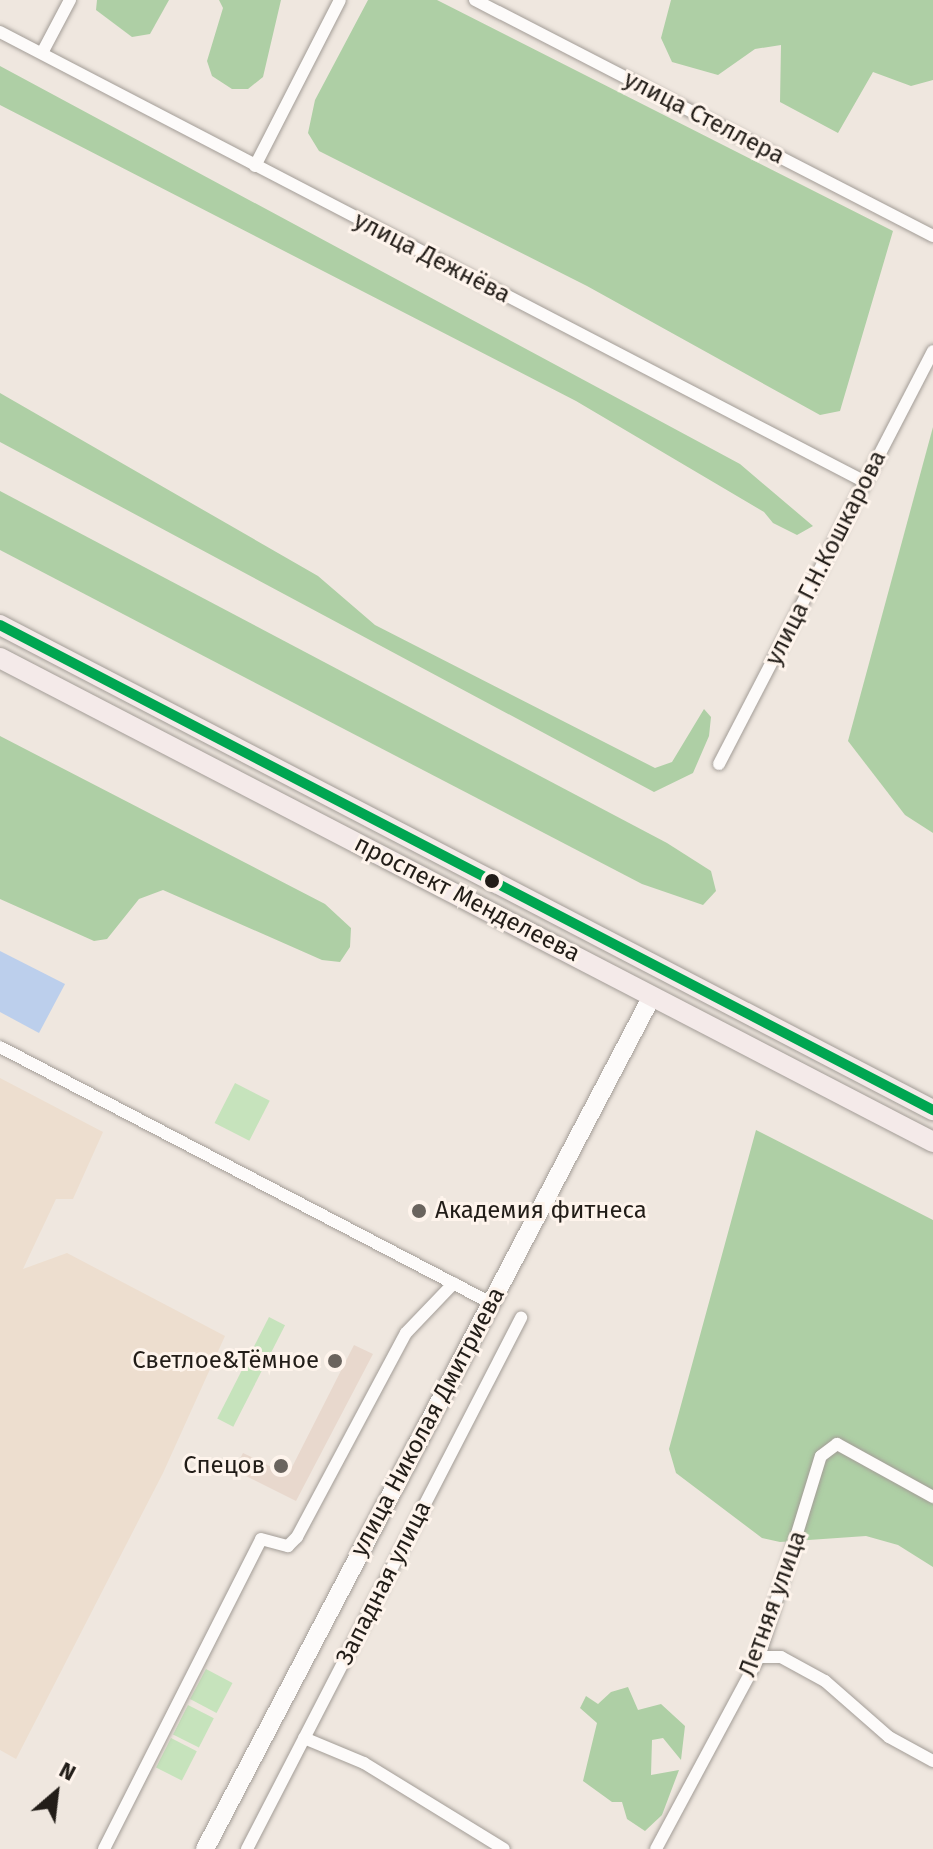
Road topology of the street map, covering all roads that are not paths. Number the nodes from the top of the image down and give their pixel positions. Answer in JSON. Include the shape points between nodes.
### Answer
{"nodes":[{"id":1,"x":70,"y":0,"type":"edge"},
{"id":2,"x":340,"y":0,"type":"edge"},
{"id":3,"x":475,"y":0,"type":"edge"},
{"id":4,"x":0,"y":32,"type":"edge"},
{"id":5,"x":42,"y":53,"type":"junction"},
{"id":6,"x":255,"y":166,"type":"junction"},
{"id":7,"x":933,"y":236,"type":"edge"},
{"id":8,"x":933,"y":351,"type":"edge"},
{"id":9,"x":865,"y":482,"type":"junction"},
{"id":10,"x":0,"y":625,"type":"edge"},
{"id":11,"x":0,"y":658,"type":"edge"},
{"id":12,"x":719,"y":764,"type":"dead end"},
{"id":13,"x":652,"y":996,"type":"junction"},
{"id":14,"x":0,"y":1047,"type":"edge"},
{"id":15,"x":933,"y":1110,"type":"edge"},
{"id":16,"x":933,"y":1142,"type":"edge"},
{"id":17,"x":454,"y":1283,"type":"junction"},
{"id":18,"x":491,"y":1303,"type":"junction"},
{"id":19,"x":521,"y":1318,"type":"dead end"},
{"id":20,"x":933,"y":1497,"type":"edge"},
{"id":21,"x":759,"y":1657,"type":"junction"},
{"id":22,"x":304,"y":1738,"type":"junction"},
{"id":23,"x":933,"y":1761,"type":"edge"},
{"id":24,"x":104,"y":1849,"type":"edge"},
{"id":25,"x":205,"y":1849,"type":"edge"},
{"id":26,"x":247,"y":1849,"type":"edge"},
{"id":27,"x":504,"y":1849,"type":"edge"},
{"id":28,"x":656,"y":1849,"type":"edge"}],
"edges":[{"from":1,"to":5,"type":"street"},
{"from":2,"to":6,"type":"street"},
{"from":3,"to":7,"type":"street","name":"улица Стеллера"},
{"from":4,"to":5,"type":"street","name":"улица Дежнёва"},
{"from":5,"to":6,"type":"street","name":"улица Дежнёва"},
{"from":6,"to":9,"type":"street","name":"улица Дежнёва"},
{"from":8,"to":9,"type":"street","name":"улица Г.Н.Кошкарова"},
{"from":9,"to":12,"type":"street","name":"улица Г.Н.Кошкарова"},
{"from":10,"to":15,"type":"main road","name":"проспект Менделеева"},
{"from":11,"to":13,"type":"main road","name":"проспект Менделеева"},
{"from":13,"to":16,"type":"main road","name":"проспект Менделеева"},
{"from":13,"to":18,"type":"main road","name":"улица Николая Дмитриева"},
{"from":14,"to":17,"type":"street"},
{"from":17,"to":18,"type":"street"},
{"from":17,"to":24,"type":"street","via":[[406,1333],[297,1537],[288,1546],[261,1539]]},
{"from":18,"to":25,"type":"main road","name":"улица Николая Дмитриева"},
{"from":19,"to":22,"type":"street","name":"Западная улица"},
{"from":20,"to":21,"type":"street","name":"Летняя улица","via":[[837,1444],[821,1456]]},
{"from":21,"to":23,"type":"street","via":[[781,1657],[825,1681],[889,1737]]},
{"from":21,"to":28,"type":"street","name":"Летняя улица"},
{"from":22,"to":26,"type":"street","name":"Западная улица"},
{"from":22,"to":27,"type":"street","via":[[364,1763]]}]}
